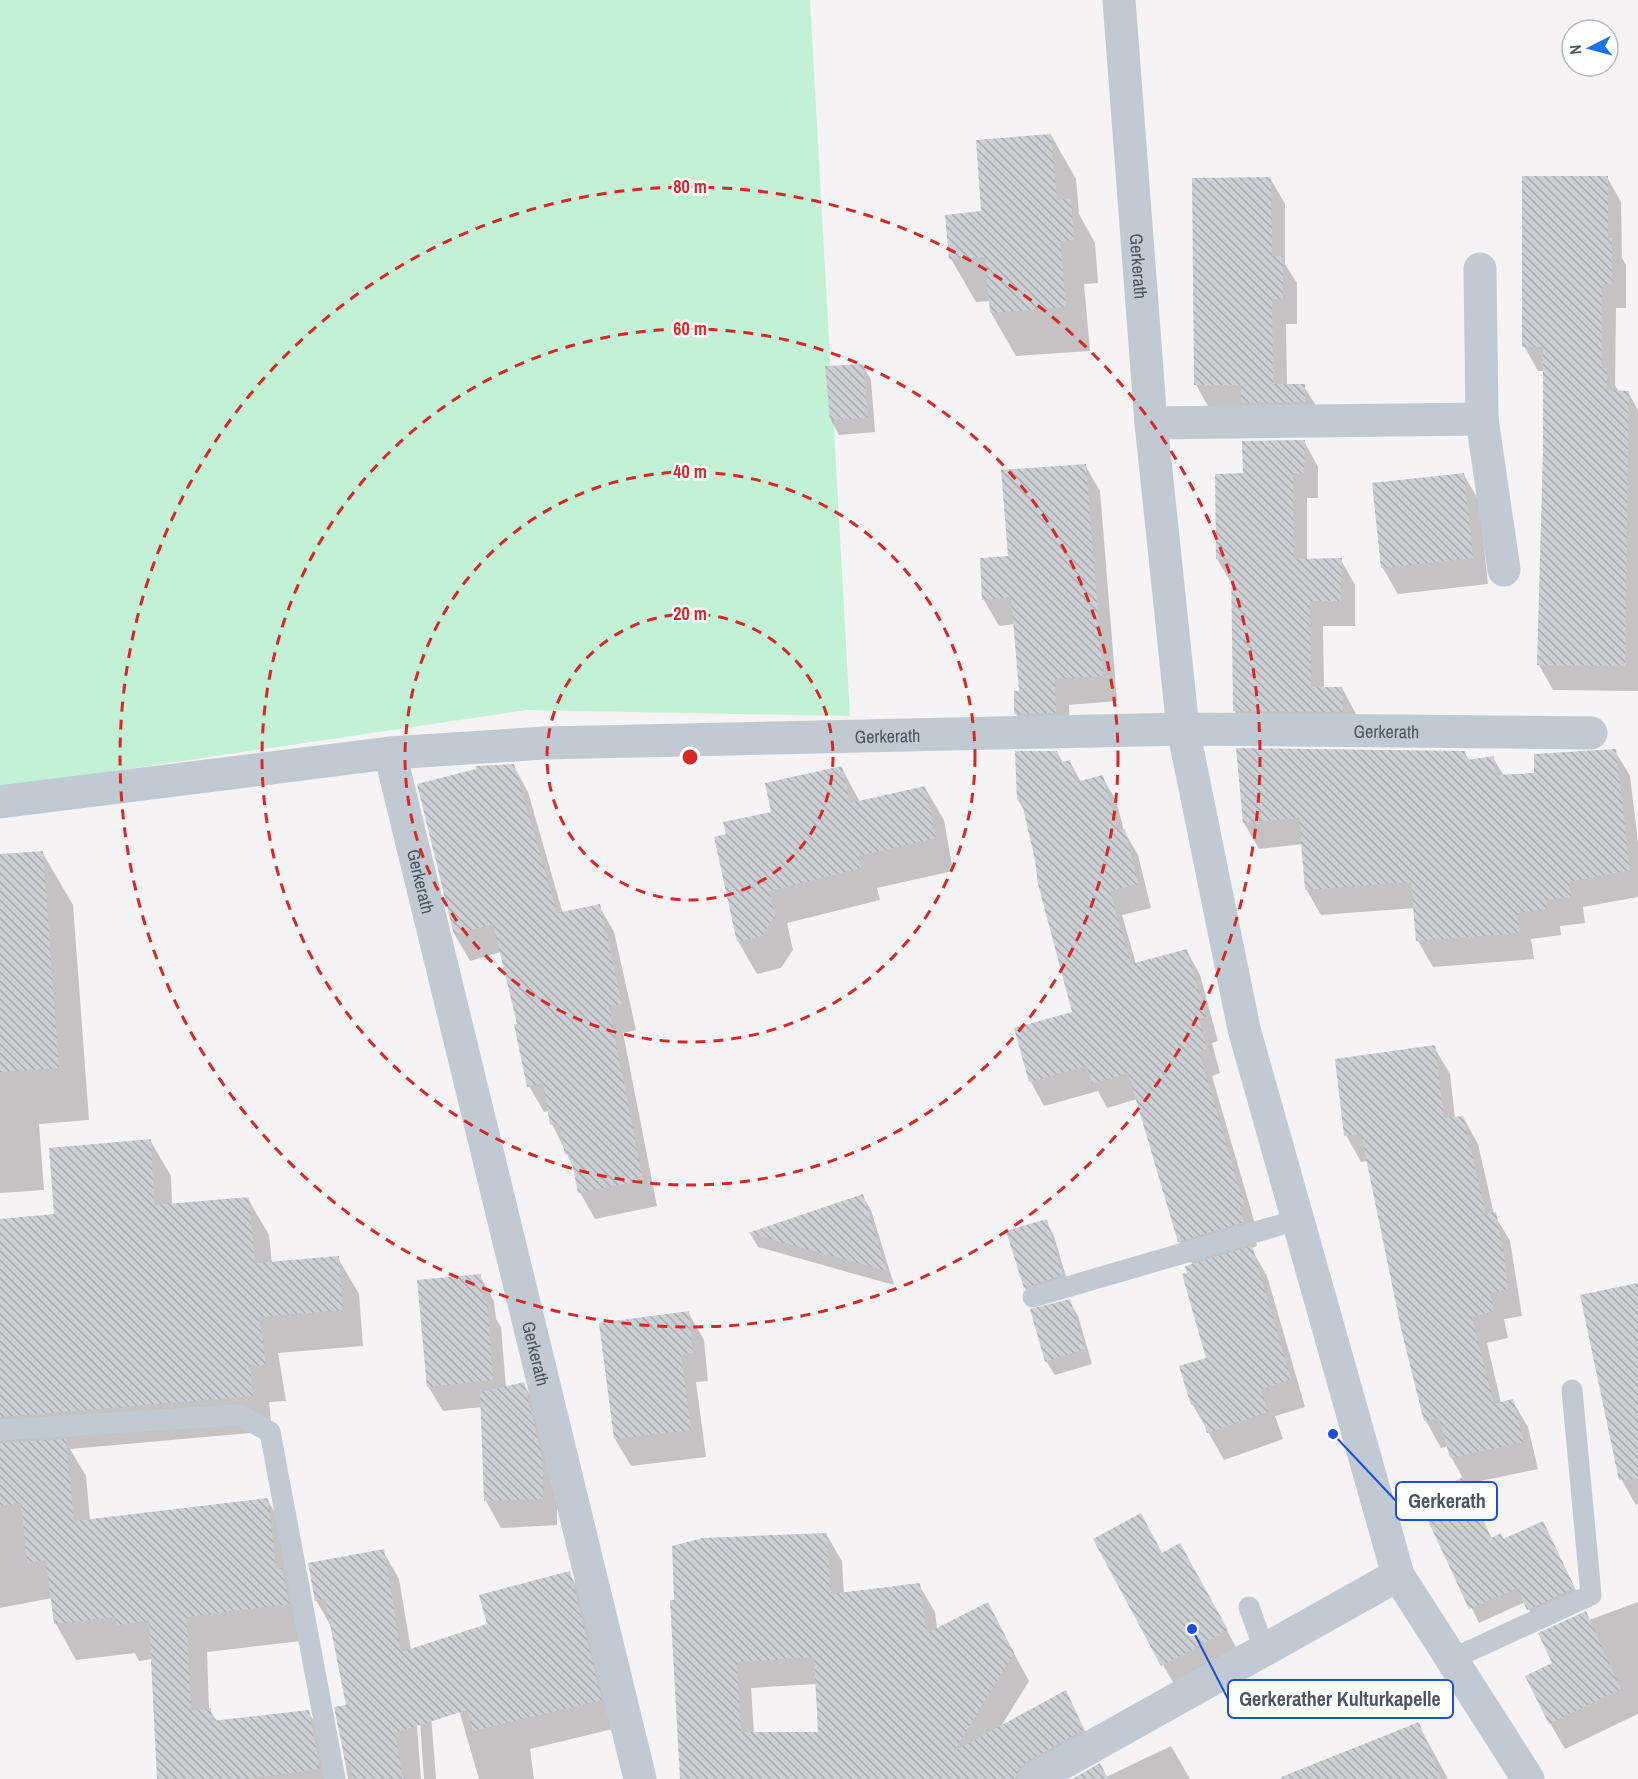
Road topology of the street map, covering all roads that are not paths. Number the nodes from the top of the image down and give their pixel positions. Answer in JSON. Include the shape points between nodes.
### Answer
{"nodes":[{"id":1,"x":1119,"y":0,"type":"edge"},
{"id":2,"x":1480,"y":269,"type":"dead end"},
{"id":3,"x":1482,"y":419,"type":"junction"},
{"id":4,"x":1151,"y":423,"type":"junction"},
{"id":5,"x":1504,"y":570,"type":"dead end"},
{"id":6,"x":1183,"y":729,"type":"junction"},
{"id":7,"x":1591,"y":733,"type":"dead end"},
{"id":8,"x":390,"y":753,"type":"junction"},
{"id":9,"x":0,"y":802,"type":"edge"},
{"id":10,"x":1297,"y":1220,"type":"junction"},
{"id":11,"x":1032,"y":1297,"type":"dead end"},
{"id":12,"x":1572,"y":1390,"type":"dead end"},
{"id":13,"x":0,"y":1430,"type":"edge"},
{"id":14,"x":1398,"y":1575,"type":"junction"},
{"id":15,"x":1249,"y":1607,"type":"dead end"},
{"id":16,"x":1264,"y":1649,"type":"junction"},
{"id":17,"x":1452,"y":1659,"type":"junction"},
{"id":18,"x":335,"y":1779,"type":"edge"},
{"id":19,"x":640,"y":1779,"type":"edge"},
{"id":20,"x":1034,"y":1779,"type":"edge"},
{"id":21,"x":1528,"y":1779,"type":"edge"}],
"edges":[{"from":1,"to":4,"type":"street","name":"Gerkerath"},
{"from":2,"to":3,"type":"street"},
{"from":3,"to":4,"type":"street"},
{"from":3,"to":5,"type":"street"},
{"from":4,"to":6,"type":"street","name":"Gerkerath"},
{"from":6,"to":7,"type":"street","name":"Gerkerath"},
{"from":6,"to":8,"type":"street","name":"Gerkerath","via":[[545,743]]},
{"from":6,"to":10,"type":"street","name":"Gerkerath","via":[[1244,1029]]},
{"from":8,"to":9,"type":"street"},
{"from":8,"to":19,"type":"street","name":"Gerkerath"},
{"from":10,"to":11,"type":"lane"},
{"from":10,"to":14,"type":"street","name":"Gerkerath"},
{"from":12,"to":17,"type":"lane","via":[[1591,1596]]},
{"from":13,"to":18,"type":"lane","via":[[239,1415],[270,1432]]},
{"from":14,"to":16,"type":"street"},
{"from":14,"to":17,"type":"street","name":"Gerkerath"},
{"from":15,"to":16,"type":"lane"},
{"from":16,"to":20,"type":"street"},
{"from":17,"to":21,"type":"street","name":"Gerkerath"}]}
